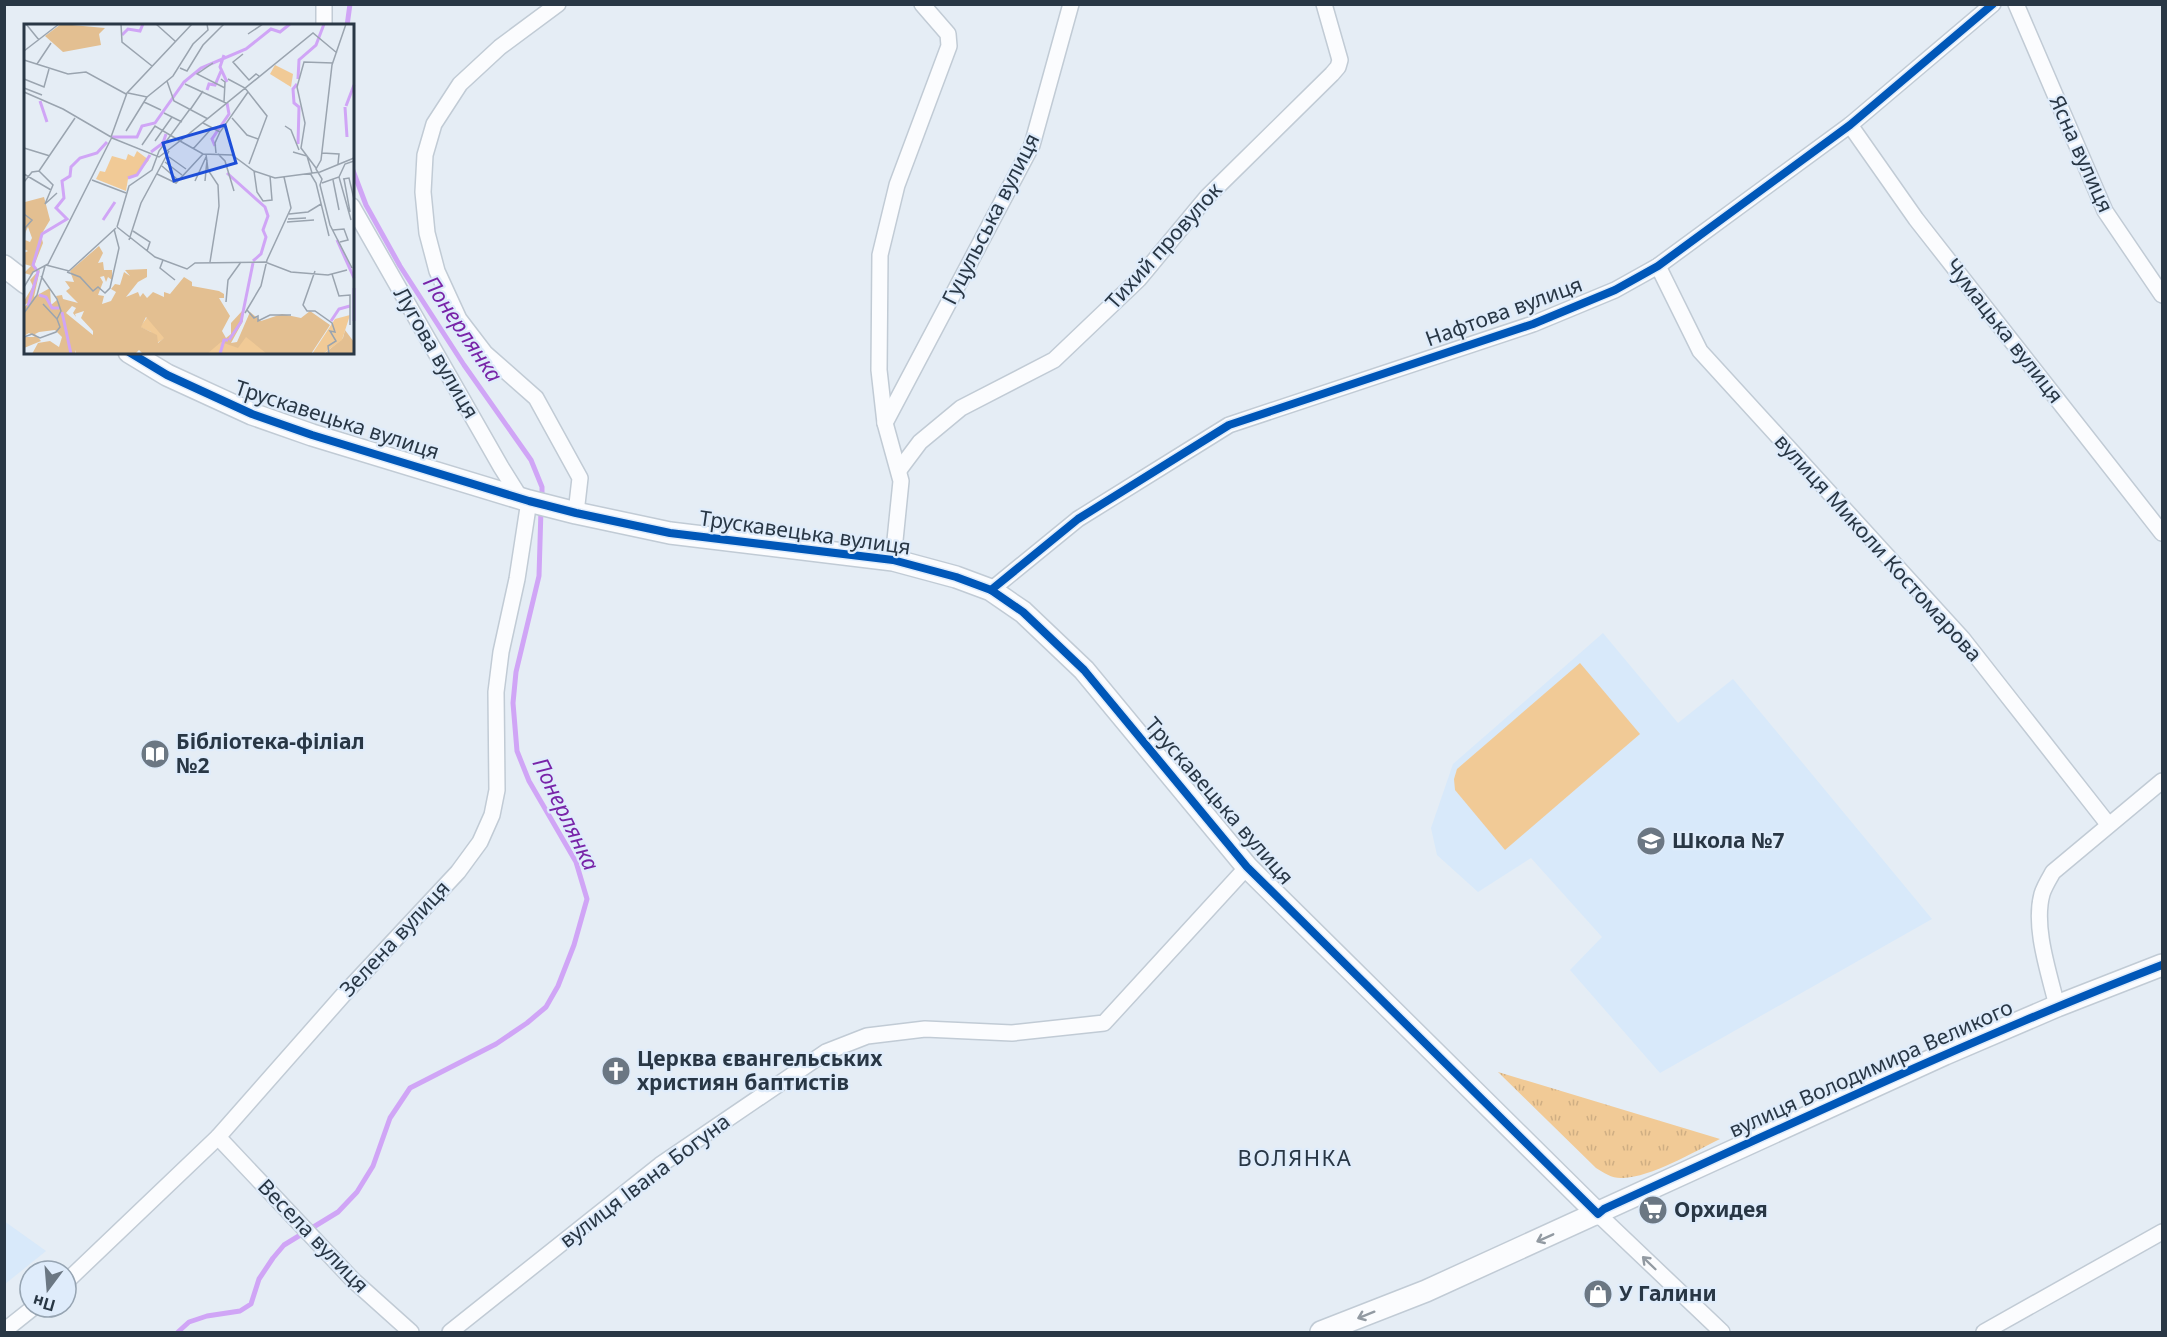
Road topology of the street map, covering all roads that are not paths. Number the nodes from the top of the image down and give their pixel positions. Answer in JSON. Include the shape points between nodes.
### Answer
{"nodes":[{"id":1,"x":324,"y":4,"type":"edge"},
{"id":2,"x":558,"y":4,"type":"edge"},
{"id":3,"x":922,"y":4,"type":"edge"},
{"id":4,"x":1071,"y":4,"type":"edge"},
{"id":5,"x":1324,"y":4,"type":"edge"},
{"id":6,"x":1994,"y":4,"type":"edge"},
{"id":7,"x":2016,"y":4,"type":"edge"},
{"id":8,"x":324,"y":24,"type":"edge"},
{"id":9,"x":1850,"y":125,"type":"junction"},
{"id":10,"x":354,"y":210,"type":"edge"},
{"id":11,"x":4,"y":266,"type":"edge"},
{"id":12,"x":1658,"y":266,"type":"junction"},
{"id":13,"x":24,"y":281,"type":"edge"},
{"id":14,"x":2163,"y":295,"type":"edge"},
{"id":15,"x":132,"y":354,"type":"edge"},
{"id":16,"x":885,"y":423,"type":"junction"},
{"id":17,"x":899,"y":470,"type":"junction"},
{"id":18,"x":528,"y":501,"type":"junction"},
{"id":19,"x":566,"y":511,"type":"junction"},
{"id":20,"x":2163,"y":533,"type":"edge"},
{"id":21,"x":893,"y":560,"type":"junction"},
{"id":22,"x":991,"y":590,"type":"junction"},
{"id":23,"x":2163,"y":781,"type":"edge"},
{"id":24,"x":2108,"y":824,"type":"junction"},
{"id":25,"x":1246,"y":867,"type":"junction"},
{"id":26,"x":2163,"y":965,"type":"edge"},
{"id":27,"x":2057,"y":1006,"type":"junction"},
{"id":28,"x":218,"y":1137,"type":"junction"},
{"id":29,"x":1598,"y":1214,"type":"junction"},
{"id":30,"x":2163,"y":1232,"type":"edge"},
{"id":31,"x":78,"y":1271,"type":"edge"},
{"id":32,"x":19,"y":1319,"type":"edge"},
{"id":33,"x":4,"y":1331,"type":"edge"},
{"id":34,"x":411,"y":1332,"type":"edge"},
{"id":35,"x":450,"y":1332,"type":"edge"},
{"id":36,"x":1322,"y":1332,"type":"edge"},
{"id":37,"x":1722,"y":1332,"type":"edge"},
{"id":38,"x":1984,"y":1332,"type":"edge"}],
"edges":[{"from":1,"to":8,"type":"street"},
{"from":2,"to":19,"type":"street","name":"Лугова вулиця","via":[[500,46],[460,84],[434,124],[425,155],[423,192],[427,233],[437,271],[459,319],[485,353],[536,398],[580,478]]},
{"from":3,"to":16,"type":"street","via":[[948,34],[949,46],[897,185],[880,255],[879,370]]},
{"from":4,"to":16,"type":"street","name":"Гуцульська вулиця","via":[[1032,145]]},
{"from":5,"to":17,"type":"street","name":"Тихий провулок","via":[[1340,60],[1332,74],[1207,196],[1139,279],[1054,360],[961,408],[920,442]]},
{"from":6,"to":9,"type":"street","name":"Нафтова вулиця"},
{"from":7,"to":14,"type":"street","name":"Ясна вулиця","via":[[2105,211]]},
{"from":9,"to":12,"type":"street","name":"Нафтова вулиця"},
{"from":9,"to":20,"type":"street","name":"Чумацька вулиця","via":[[1916,219]]},
{"from":10,"to":18,"type":"street","name":"Лугова вулиця","via":[[501,467]]},
{"from":11,"to":13,"type":"main road"},
{"from":12,"to":22,"type":"street","name":"Нафтова вулиця","via":[[1615,290],[1533,324],[1229,425],[1078,519]]},
{"from":12,"to":24,"type":"street","name":"вулиця Миколи Костомарова","via":[[1700,351],[1962,638]]},
{"from":15,"to":18,"type":"main road","name":"Трускавецька вулиця","via":[[167,375],[252,414]]},
{"from":16,"to":17,"type":"street"},
{"from":17,"to":21,"type":"street"},
{"from":18,"to":19,"type":"main road","name":"Трускавецька вулиця"},
{"from":18,"to":28,"type":"street","name":"Зелена вулиця","via":[[496,692],[497,790],[492,815],[480,842],[458,872]]},
{"from":19,"to":21,"type":"main road","name":"Трускавецька вулиця","via":[[670,533]]},
{"from":21,"to":22,"type":"main road","name":"Трускавецька вулиця"},
{"from":22,"to":25,"type":"main road","name":"Трускавецька вулиця","via":[[1023,612],[1084,670]]},
{"from":23,"to":24,"type":"street"},
{"from":24,"to":27,"type":"street","via":[[2053,872],[2042,894],[2042,938]]},
{"from":25,"to":29,"type":"main road","name":"Трускавецька вулиця"},
{"from":25,"to":35,"type":"street","name":"вулиця Івана Богуна","via":[[1104,1023],[1012,1033],[925,1029],[867,1036],[826,1052],[660,1165]]},
{"from":26,"to":27,"type":"main road","name":"вулиця Володимира Великого"},
{"from":27,"to":29,"type":"main road","name":"вулиця Володимира Великого"},
{"from":28,"to":31,"type":"street","name":"Зелена вулиця"},
{"from":28,"to":34,"type":"street","name":"Весела вулиця","via":[[353,1280]]},
{"from":29,"to":36,"type":"main road","name":"вулиця Володимира Великого","one_way":true,"via":[[1426,1291]]},
{"from":37,"to":29,"type":"street","one_way":true},
{"from":30,"to":38,"type":"street"},
{"from":32,"to":33,"type":"street"}]}
